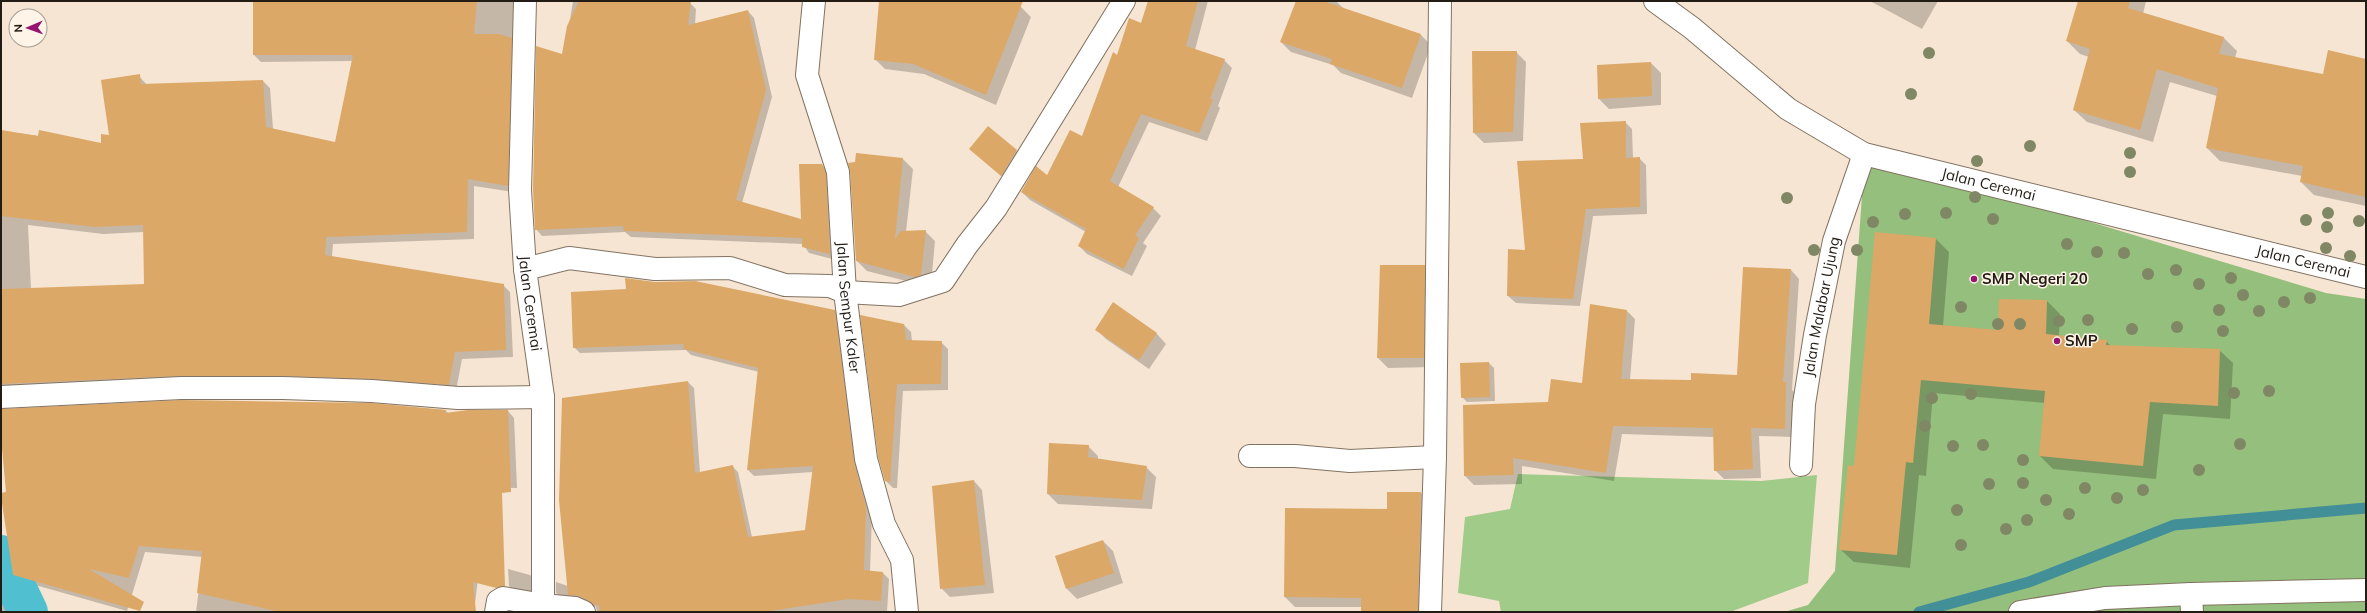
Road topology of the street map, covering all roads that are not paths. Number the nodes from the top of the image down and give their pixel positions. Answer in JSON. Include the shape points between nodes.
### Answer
{"nodes":[{"id":1,"x":525,"y":1,"type":"edge"},
{"id":2,"x":814,"y":1,"type":"edge"},
{"id":3,"x":1124,"y":1,"type":"edge"},
{"id":4,"x":1440,"y":1,"type":"edge"},
{"id":5,"x":1654,"y":1,"type":"edge"},
{"id":6,"x":1864,"y":154,"type":"junction"},
{"id":7,"x":524,"y":269,"type":"junction"},
{"id":8,"x":2366,"y":278,"type":"edge"},
{"id":9,"x":845,"y":292,"type":"junction"},
{"id":10,"x":4,"y":397,"type":"edge"},
{"id":11,"x":544,"y":397,"type":"junction"},
{"id":12,"x":1250,"y":456,"type":"dead end"},
{"id":13,"x":1435,"y":457,"type":"junction"},
{"id":14,"x":1801,"y":464,"type":"dead end"},
{"id":15,"x":2366,"y":590,"type":"edge"},
{"id":16,"x":2191,"y":603,"type":"edge"},
{"id":17,"x":542,"y":605,"type":"junction"},
{"id":18,"x":496,"y":612,"type":"edge"},
{"id":19,"x":584,"y":612,"type":"edge"},
{"id":20,"x":907,"y":612,"type":"edge"},
{"id":21,"x":1430,"y":612,"type":"edge"},
{"id":22,"x":2020,"y":612,"type":"edge"}],
"edges":[{"from":1,"to":7,"type":"street","name":"Jalan Ceremai","via":[[520,190]]},
{"from":2,"to":9,"type":"street","name":"Jalan Sempur Kaler","via":[[807,75],[838,172]]},
{"from":3,"to":9,"type":"street","via":[[996,208],[943,280],[899,295]]},
{"from":4,"to":13,"type":"street"},
{"from":5,"to":6,"type":"street","name":"Jalan Ceremai","via":[[1692,28],[1788,109]]},
{"from":6,"to":8,"type":"street","name":"Jalan Ceremai"},
{"from":6,"to":14,"type":"street","name":"Jalan Malabar Ujung","via":[[1834,241],[1804,404]]},
{"from":7,"to":9,"type":"street","via":[[569,258],[654,269],[730,268],[785,285],[830,286]]},
{"from":7,"to":11,"type":"street","name":"Jalan Ceremai"},
{"from":9,"to":20,"type":"street","name":"Jalan Sempur Kaler","via":[[866,459],[884,524],[902,560]]},
{"from":10,"to":11,"type":"street","via":[[181,388],[372,391],[458,398]]},
{"from":11,"to":17,"type":"street","name":"Jalan Ceremai"},
{"from":12,"to":13,"type":"street","via":[[1295,456],[1350,461]]},
{"from":13,"to":21,"type":"street"},
{"from":15,"to":16,"type":"street"},
{"from":16,"to":22,"type":"street","via":[[2105,598]]},
{"from":17,"to":18,"type":"street","via":[[503,598],[498,601]]},
{"from":17,"to":19,"type":"street","via":[[575,608]]}]}
